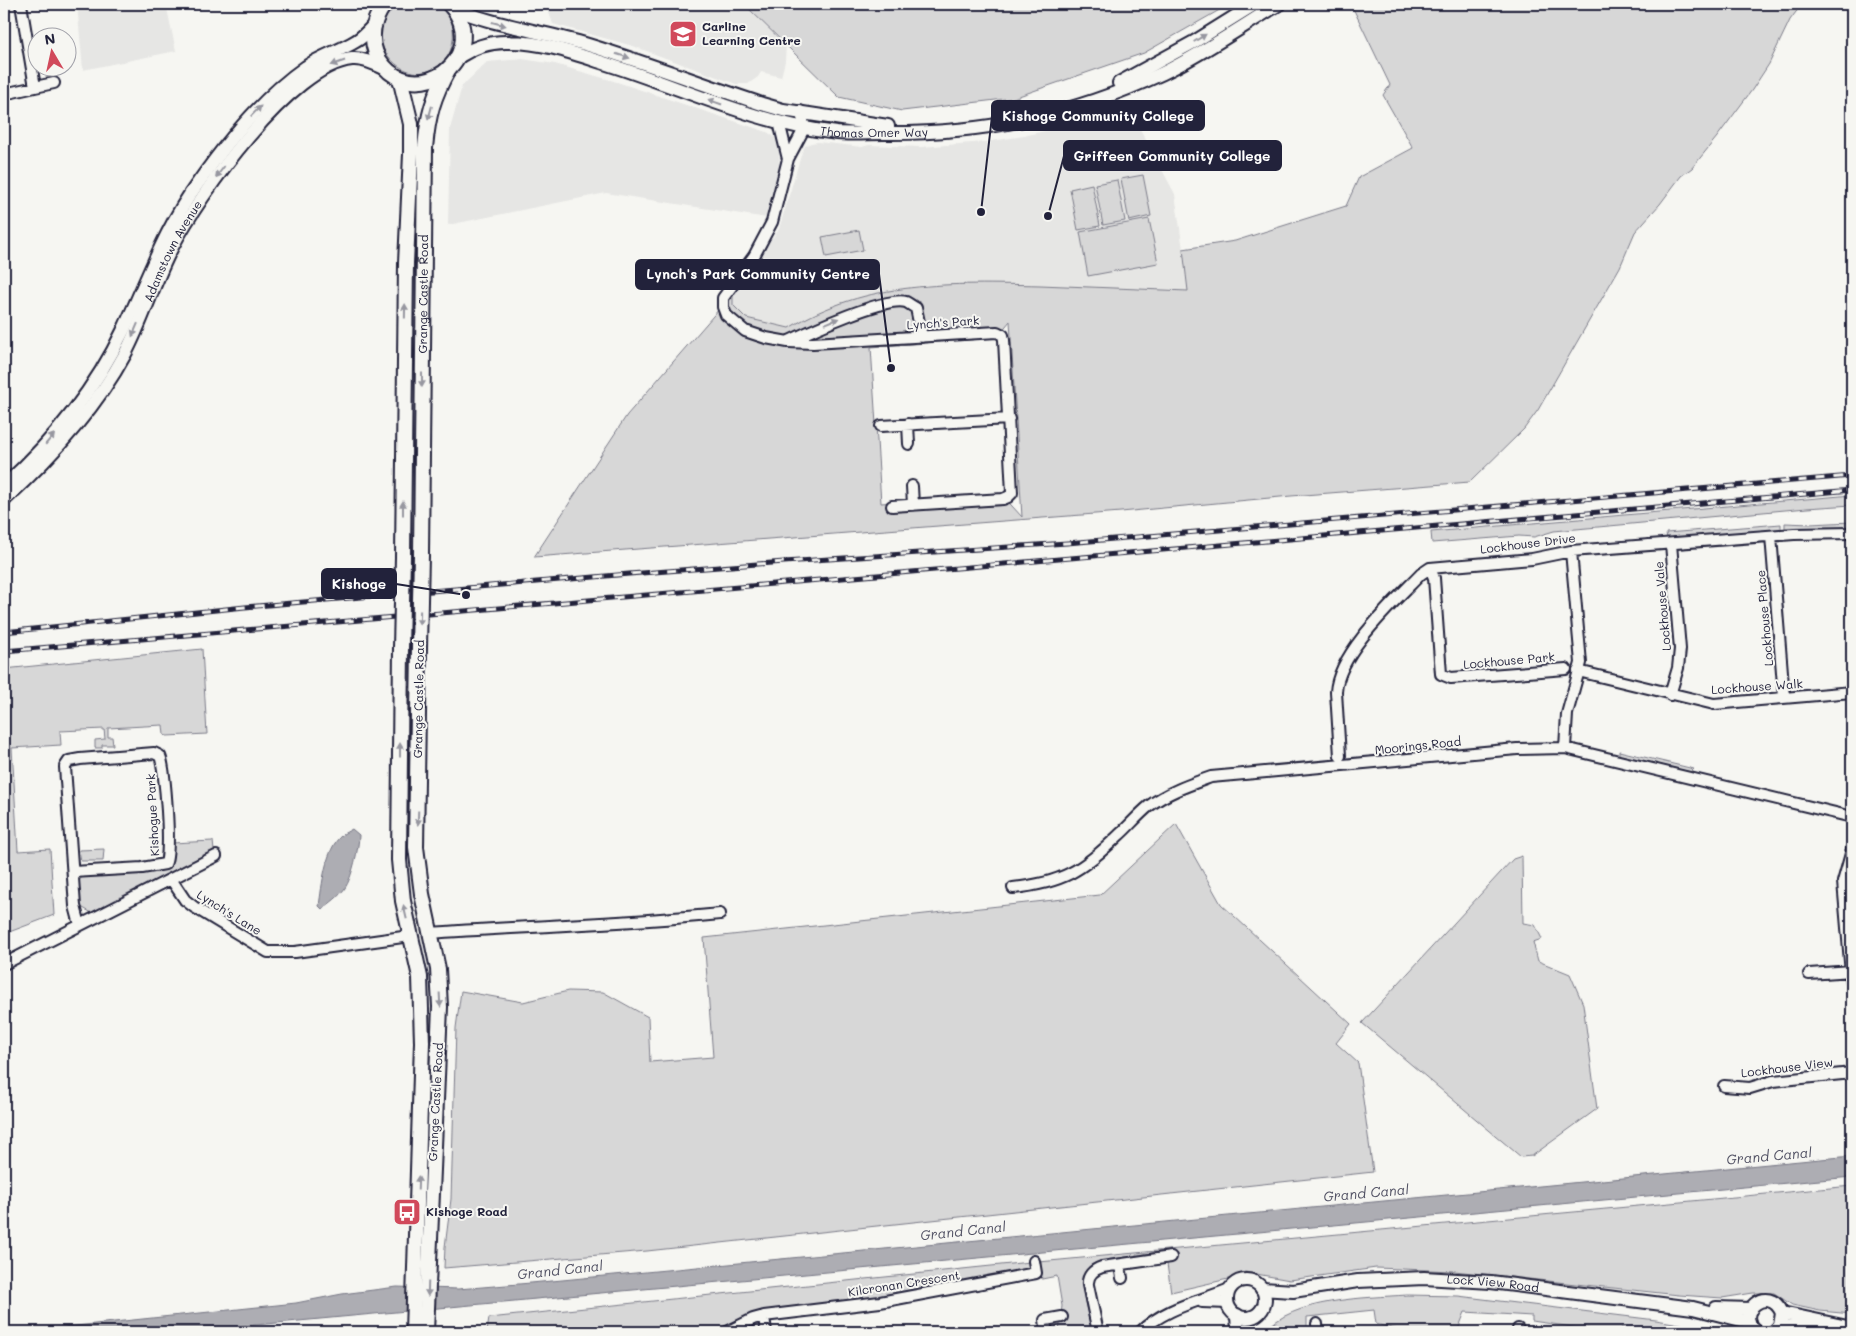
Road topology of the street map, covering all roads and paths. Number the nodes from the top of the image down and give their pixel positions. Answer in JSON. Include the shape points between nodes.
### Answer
{"nodes":[{"id":1,"x":21,"y":4,"type":"edge"},
{"id":2,"x":385,"y":4,"type":"edge"},
{"id":3,"x":1255,"y":4,"type":"edge"},
{"id":4,"x":1279,"y":4,"type":"edge"},
{"id":5,"x":451,"y":6,"type":"edge"},
{"id":6,"x":373,"y":26,"type":"junction"},
{"id":7,"x":453,"y":63,"type":"junction"},
{"id":8,"x":384,"y":68,"type":"junction"},
{"id":9,"x":400,"y":78,"type":"junction"},
{"id":10,"x":54,"y":83,"type":"dead end"},
{"id":11,"x":35,"y":87,"type":"junction"},
{"id":12,"x":4,"y":94,"type":"edge"},
{"id":13,"x":800,"y":111,"type":"junction"},
{"id":14,"x":779,"y":122,"type":"junction"},
{"id":15,"x":805,"y":128,"type":"junction"},
{"id":16,"x":788,"y":159,"type":"junction"},
{"id":17,"x":922,"y":337,"type":"junction"},
{"id":18,"x":788,"y":342,"type":"junction"},
{"id":19,"x":1009,"y":419,"type":"junction"},
{"id":20,"x":908,"y":424,"type":"junction"},
{"id":21,"x":881,"y":426,"type":"dead end"},
{"id":22,"x":909,"y":444,"type":"dead end"},
{"id":23,"x":4,"y":486,"type":"edge"},
{"id":24,"x":912,"y":486,"type":"dead end"},
{"id":25,"x":4,"y":500,"type":"edge"},
{"id":26,"x":913,"y":505,"type":"junction"},
{"id":27,"x":892,"y":506,"type":"dead end"},
{"id":28,"x":1852,"y":533,"type":"edge"},
{"id":29,"x":1771,"y":536,"type":"junction"},
{"id":30,"x":1671,"y":544,"type":"junction"},
{"id":31,"x":1571,"y":551,"type":"junction"},
{"id":32,"x":1430,"y":568,"type":"junction"},
{"id":33,"x":1566,"y":669,"type":"dead end"},
{"id":34,"x":1578,"y":671,"type":"junction"},
{"id":35,"x":1852,"y":692,"type":"edge"},
{"id":36,"x":1670,"y":695,"type":"junction"},
{"id":37,"x":1784,"y":697,"type":"junction"},
{"id":38,"x":1565,"y":748,"type":"junction"},
{"id":39,"x":1340,"y":756,"type":"dead end"},
{"id":40,"x":1852,"y":816,"type":"edge"},
{"id":41,"x":1852,"y":850,"type":"edge"},
{"id":42,"x":216,"y":856,"type":"dead end"},
{"id":43,"x":73,"y":872,"type":"junction"},
{"id":44,"x":171,"y":879,"type":"junction"},
{"id":45,"x":1013,"y":888,"type":"dead end"},
{"id":46,"x":720,"y":914,"type":"dead end"},
{"id":47,"x":80,"y":925,"type":"junction"},
{"id":48,"x":429,"y":933,"type":"junction"},
{"id":49,"x":410,"y":936,"type":"junction"},
{"id":50,"x":4,"y":964,"type":"edge"},
{"id":51,"x":1852,"y":971,"type":"edge"},
{"id":52,"x":1809,"y":974,"type":"dead end"},
{"id":53,"x":1852,"y":985,"type":"edge"},
{"id":54,"x":1852,"y":1074,"type":"edge"},
{"id":55,"x":1724,"y":1086,"type":"dead end"},
{"id":56,"x":422,"y":1248,"type":"junction"},
{"id":57,"x":1171,"y":1257,"type":"dead end"},
{"id":58,"x":1034,"y":1261,"type":"dead end"},
{"id":59,"x":1120,"y":1265,"type":"junction"},
{"id":60,"x":1122,"y":1278,"type":"dead end"},
{"id":61,"x":1262,"y":1288,"type":"junction"},
{"id":62,"x":1230,"y":1289,"type":"junction"},
{"id":63,"x":1293,"y":1291,"type":"junction"},
{"id":64,"x":1198,"y":1301,"type":"junction"},
{"id":65,"x":1228,"y":1303,"type":"junction"},
{"id":66,"x":1693,"y":1308,"type":"junction"},
{"id":67,"x":1262,"y":1309,"type":"junction"},
{"id":68,"x":1751,"y":1309,"type":"junction"},
{"id":69,"x":1782,"y":1313,"type":"junction"},
{"id":70,"x":1237,"y":1315,"type":"junction"},
{"id":71,"x":764,"y":1316,"type":"junction"},
{"id":72,"x":1062,"y":1317,"type":"dead end"},
{"id":73,"x":1251,"y":1317,"type":"junction"},
{"id":74,"x":1749,"y":1322,"type":"junction"},
{"id":75,"x":1851,"y":1328,"type":"edge"},
{"id":76,"x":1777,"y":1329,"type":"edge"},
{"id":77,"x":413,"y":1332,"type":"edge"},
{"id":78,"x":426,"y":1332,"type":"edge"},
{"id":79,"x":727,"y":1332,"type":"edge"},
{"id":80,"x":766,"y":1332,"type":"edge"},
{"id":81,"x":1047,"y":1332,"type":"edge"},
{"id":82,"x":1098,"y":1332,"type":"edge"},
{"id":83,"x":1140,"y":1332,"type":"edge"},
{"id":84,"x":1238,"y":1332,"type":"edge"},
{"id":85,"x":1243,"y":1332,"type":"edge"},
{"id":86,"x":1757,"y":1332,"type":"edge"}],
"edges":[{"from":1,"to":11,"type":"street"},
{"from":2,"to":6,"type":"main road"},
{"from":13,"to":3,"type":"street","name":"Thomas Omer Way","one_way":true,"via":[[875,125],[937,126],[1043,109],[1118,84]]},
{"from":4,"to":15,"type":"street","name":"Thomas Omer Way","via":[[1163,72],[1104,97],[1045,116],[992,127],[937,133],[838,133]]},
{"from":5,"to":7,"type":"main road","name":"Grange Castle Road","via":[[463,29],[461,48]]},
{"from":5,"to":13,"type":"street","name":"Thomas Omer Way","one_way":true,"via":[[500,25],[585,44],[762,104]]},
{"from":6,"to":8,"type":"main road","via":[[373,47]]},
{"from":23,"to":6,"type":"street","name":"Adamstown Avenue","one_way":true,"via":[[31,461],[100,372],[123,332],[182,205],[226,145],[266,100],[293,76],[326,55],[357,41]]},
{"from":7,"to":9,"type":"main road","via":[[431,79],[413,81]]},
{"from":14,"to":7,"type":"street","name":"Thomas Omer Way","one_way":true,"via":[[622,68],[550,48],[497,42],[470,49]]},
{"from":7,"to":48,"type":"main road","name":"Grange Castle Road","one_way":true,"bridge":true,"via":[[435,94],[425,148],[416,847]]},
{"from":8,"to":9,"type":"main road"},
{"from":8,"to":25,"type":"street","name":"Adamstown Avenue","one_way":true,"via":[[353,59],[329,66],[294,90],[232,156],[202,195],[172,247],[125,354],[93,403],[56,449]]},
{"from":49,"to":9,"type":"main road","name":"Grange Castle Road","one_way":true,"bridge":true,"via":[[399,860],[406,273],[411,154],[410,124]]},
{"from":10,"to":11,"type":"street"},
{"from":11,"to":12,"type":"street"},
{"from":13,"to":15,"type":"street"},
{"from":14,"to":15,"type":"street","name":"Thomas Omer Way"},
{"from":14,"to":16,"type":"street"},
{"from":15,"to":16,"type":"street"},
{"from":16,"to":18,"type":"street","name":"Lynch's Park","via":[[772,222],[754,256],[723,298],[726,315],[745,331]]},
{"from":17,"to":18,"type":"street","name":"Lynch's Park"},
{"from":18,"to":17,"type":"street","one_way":true,"via":[[850,314],[888,303],[905,302],[916,308]]},
{"from":17,"to":19,"type":"street","name":"Lynch's Park","via":[[997,332],[1003,335]]},
{"from":19,"to":20,"type":"street"},
{"from":19,"to":26,"type":"street","name":"Lynch's Park","via":[[1013,487],[1008,497]]},
{"from":20,"to":21,"type":"street"},
{"from":20,"to":22,"type":"street"},
{"from":24,"to":26,"type":"street"},
{"from":26,"to":27,"type":"street","name":"Lynch's Park"},
{"from":28,"to":29,"type":"street","name":"Lockhouse Drive"},
{"from":29,"to":30,"type":"street","name":"Lockhouse Drive"},
{"from":29,"to":37,"type":"street","name":"Lockhouse Place"},
{"from":30,"to":31,"type":"street","name":"Lockhouse Drive"},
{"from":30,"to":36,"type":"street","name":"Lockhouse Vale","via":[[1680,649]]},
{"from":31,"to":32,"type":"street","name":"Lockhouse Drive","via":[[1532,559]]},
{"from":31,"to":34,"type":"street","via":[[1581,655]]},
{"from":32,"to":33,"type":"street","name":"Lockhouse Park","via":[[1434,578],[1441,674],[1451,678]]},
{"from":32,"to":39,"type":"street","via":[[1369,630],[1343,667],[1336,683]]},
{"from":34,"to":36,"type":"street","name":"Lockhouse Walk"},
{"from":34,"to":38,"type":"street","via":[[1567,714]]},
{"from":35,"to":37,"type":"street","name":"Lockhouse Walk"},
{"from":36,"to":37,"type":"street","name":"Lockhouse Walk","via":[[1714,704]]},
{"from":38,"to":40,"type":"street","name":"Moorings Road"},
{"from":38,"to":45,"type":"street","name":"Moorings Road","via":[[1517,748],[1211,777],[1178,788],[1149,806],[1111,844],[1076,872],[1053,882]]},
{"from":41,"to":51,"type":"street","via":[[1843,882]]},
{"from":42,"to":44,"type":"street"},
{"from":43,"to":43,"type":"street","name":"Kishogue Park","via":[[65,767],[69,761],[154,753],[160,756],[165,780],[169,844],[166,864]]},
{"from":43,"to":47,"type":"street","name":"Kishogue Park"},
{"from":44,"to":47,"type":"street"},
{"from":44,"to":49,"type":"street","name":"Lynch's Lane","via":[[185,900],[194,907],[268,952],[294,952]]},
{"from":46,"to":48,"type":"street","via":[[614,924]]},
{"from":47,"to":50,"type":"street"},
{"from":48,"to":56,"type":"main road","name":"Grange Castle Road","one_way":true,"via":[[438,969],[440,1014]]},
{"from":56,"to":49,"type":"main road","name":"Grange Castle Road","one_way":true,"via":[[420,977]]},
{"from":51,"to":52,"type":"street"},
{"from":51,"to":53,"type":"street"},
{"from":54,"to":55,"type":"street","name":"Lockhouse View","via":[[1773,1081],[1750,1088]]},
{"from":56,"to":77,"type":"main road","name":"Grange Castle Road"},
{"from":56,"to":78,"type":"main road","name":"Grange Castle Road","one_way":true},
{"from":57,"to":59,"type":"street"},
{"from":58,"to":71,"type":"street","name":"Kilcronan Crescent","via":[[1036,1274],[880,1302]]},
{"from":59,"to":60,"type":"street"},
{"from":59,"to":82,"type":"street","via":[[1097,1269],[1088,1280]]},
{"from":61,"to":62,"type":"street","via":[[1246,1280]]},
{"from":61,"to":63,"type":"street","name":"Lock View Road"},
{"from":61,"to":67,"type":"street","via":[[1265,1299]]},
{"from":62,"to":64,"type":"street"},
{"from":62,"to":65,"type":"street"},
{"from":63,"to":66,"type":"street","name":"Lock View Road","via":[[1358,1282],[1424,1278],[1491,1282]]},
{"from":63,"to":67,"type":"street","name":"Lock View Road"},
{"from":64,"to":65,"type":"street"},
{"from":64,"to":83,"type":"street","via":[[1168,1312]]},
{"from":65,"to":70,"type":"street"},
{"from":66,"to":68,"type":"street","name":"Lock View Road"},
{"from":66,"to":74,"type":"street","name":"Lock View Road"},
{"from":67,"to":73,"type":"street"},
{"from":68,"to":69,"type":"street","name":"Lock View Road","via":[[1760,1301],[1771,1301]]},
{"from":68,"to":74,"type":"street"},
{"from":69,"to":75,"type":"street","name":"Lock View Road"},
{"from":69,"to":76,"type":"street","name":"Lock View Road"},
{"from":70,"to":73,"type":"street"},
{"from":70,"to":84,"type":"street"},
{"from":71,"to":79,"type":"street","name":"Kilcronan Crescent"},
{"from":71,"to":80,"type":"street"},
{"from":72,"to":81,"type":"street","via":[[1045,1320]]},
{"from":73,"to":85,"type":"street"},
{"from":74,"to":86,"type":"street"},
{"from":75,"to":76,"type":"street","name":"Lock View Road"}]}
